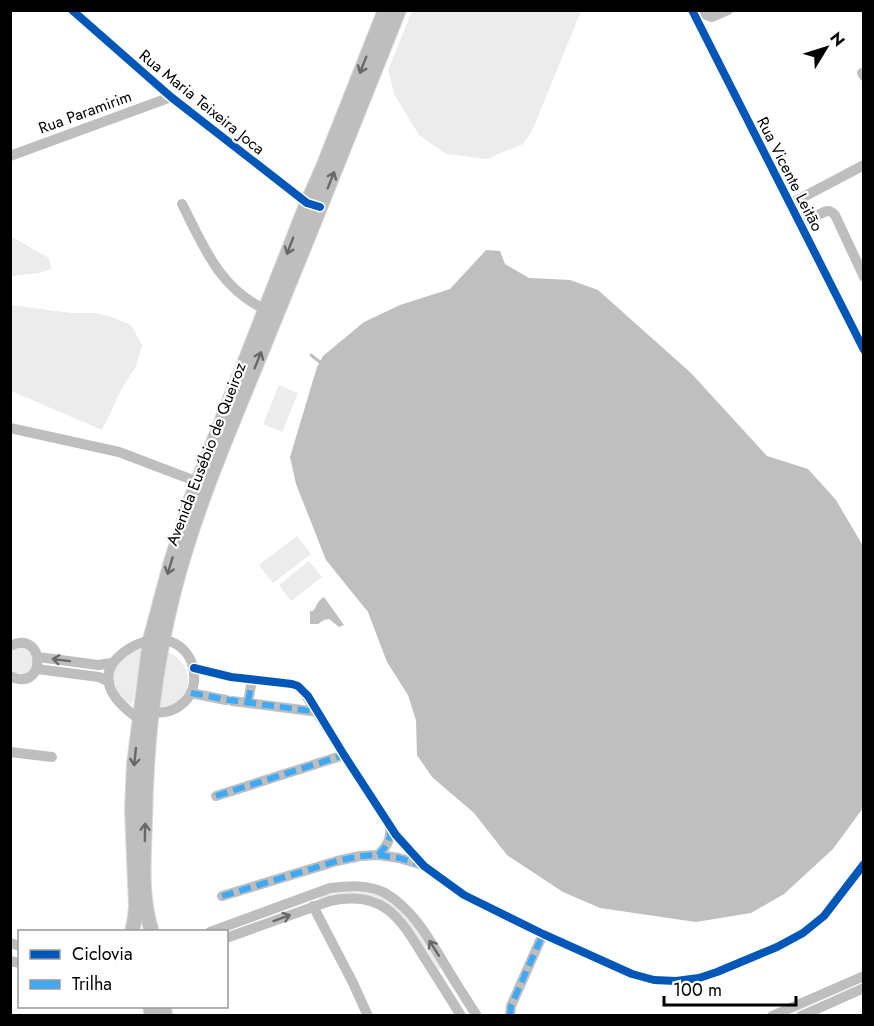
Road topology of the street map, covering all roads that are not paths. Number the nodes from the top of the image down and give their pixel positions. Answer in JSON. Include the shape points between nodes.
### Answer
{"nodes":[{"id":1,"x":72,"y":10,"type":"edge"},
{"id":2,"x":385,"y":10,"type":"edge"},
{"id":3,"x":399,"y":10,"type":"edge"},
{"id":4,"x":692,"y":10,"type":"edge"},
{"id":5,"x":704,"y":10,"type":"edge"},
{"id":6,"x":728,"y":10,"type":"edge"},
{"id":7,"x":171,"y":97,"type":"junction"},
{"id":8,"x":10,"y":156,"type":"edge"},
{"id":9,"x":864,"y":165,"type":"edge"},
{"id":10,"x":182,"y":204,"type":"dead end"},
{"id":11,"x":790,"y":204,"type":"junction"},
{"id":12,"x":314,"y":205,"type":"junction"},
{"id":13,"x":800,"y":224,"type":"junction"},
{"id":14,"x":864,"y":277,"type":"edge"},
{"id":15,"x":266,"y":310,"type":"junction"},
{"id":16,"x":860,"y":334,"type":"edge"},
{"id":17,"x":864,"y":350,"type":"edge"},
{"id":18,"x":10,"y":428,"type":"edge"},
{"id":19,"x":198,"y":482,"type":"junction"},
{"id":20,"x":157,"y":639,"type":"junction"},
{"id":21,"x":10,"y":646,"type":"edge"},
{"id":22,"x":38,"y":657,"type":"junction"},
{"id":23,"x":84,"y":663,"type":"junction"},
{"id":24,"x":112,"y":663,"type":"junction"},
{"id":25,"x":194,"y":668,"type":"junction"},
{"id":26,"x":37,"y":669,"type":"junction"},
{"id":27,"x":82,"y":675,"type":"junction"},
{"id":28,"x":10,"y":676,"type":"edge"},
{"id":29,"x":252,"y":680,"type":"junction"},
{"id":30,"x":108,"y":682,"type":"junction"},
{"id":31,"x":191,"y":693,"type":"junction"},
{"id":32,"x":308,"y":696,"type":"junction"},
{"id":33,"x":248,"y":702,"type":"junction"},
{"id":34,"x":299,"y":710,"type":"junction"},
{"id":35,"x":318,"y":712,"type":"junction"},
{"id":36,"x":145,"y":716,"type":"junction"},
{"id":37,"x":10,"y":752,"type":"edge"},
{"id":38,"x":344,"y":756,"type":"junction"},
{"id":39,"x":52,"y":758,"type":"dead end"},
{"id":40,"x":216,"y":796,"type":"dead end"},
{"id":41,"x":390,"y":827,"type":"junction"},
{"id":42,"x":378,"y":855,"type":"junction"},
{"id":43,"x":863,"y":865,"type":"edge"},
{"id":44,"x":424,"y":866,"type":"junction"},
{"id":45,"x":222,"y":896,"type":"dead end"},
{"id":46,"x":313,"y":906,"type":"junction"},
{"id":47,"x":253,"y":922,"type":"junction"},
{"id":48,"x":132,"y":930,"type":"edge"},
{"id":49,"x":151,"y":930,"type":"edge"},
{"id":50,"x":219,"y":930,"type":"edge"},
{"id":51,"x":543,"y":934,"type":"junction"},
{"id":52,"x":228,"y":937,"type":"edge"},
{"id":53,"x":449,"y":972,"type":"junction"},
{"id":54,"x":864,"y":976,"type":"edge"},
{"id":55,"x":439,"y":980,"type":"junction"},
{"id":56,"x":864,"y":988,"type":"edge"},
{"id":57,"x":368,"y":1016,"type":"edge"},
{"id":58,"x":461,"y":1016,"type":"edge"},
{"id":59,"x":477,"y":1016,"type":"edge"},
{"id":60,"x":510,"y":1016,"type":"edge"},
{"id":61,"x":772,"y":1016,"type":"edge"},
{"id":62,"x":801,"y":1016,"type":"edge"}],
"edges":[{"from":1,"to":7,"type":"street","name":"Rua Maria Teixeira Joca"},
{"from":2,"to":12,"type":"main road","name":"Avenida Eusébio de Queiroz","one_way":true},
{"from":12,"to":3,"type":"main road","name":"Avenida Eusébio de Queiroz","one_way":true},
{"from":4,"to":11,"type":"street","name":"Rua Vicente Leitão"},
{"from":5,"to":6,"type":"street","via":[[710,17]]},
{"from":7,"to":8,"type":"street","name":"Rua Paramirim"},
{"from":7,"to":12,"type":"street","name":"Rua Maria Teixeira Joca"},
{"from":9,"to":11,"type":"street"},
{"from":10,"to":15,"type":"street","via":[[218,271],[250,303]]},
{"from":11,"to":13,"type":"street","name":"Rua Vicente Leitão"},
{"from":12,"to":15,"type":"main road","name":"Avenida Eusébio de Queiroz","one_way":true},
{"from":20,"to":12,"type":"main road","name":"Avenida Eusébio de Queiroz","one_way":true,"via":[[200,509]]},
{"from":13,"to":14,"type":"street","via":[[832,212]]},
{"from":13,"to":16,"type":"street","name":"Rua Vicente Leitão"},
{"from":15,"to":19,"type":"main road","name":"Avenida Eusébio de Queiroz"},
{"from":16,"to":17,"type":"street","name":"Rua Vicente Leitão"},
{"from":18,"to":19,"type":"street","via":[[112,450]]},
{"from":19,"to":20,"type":"main road","name":"Avenida Eusébio de Queiroz","one_way":true,"via":[[170,565]]},
{"from":20,"to":24,"type":"street","via":[[132,646]]},
{"from":20,"to":25,"type":"street","via":[[177,644],[188,654]]},
{"from":20,"to":36,"type":"main road","name":"Avenida Eusébio de Queiroz"},
{"from":21,"to":22,"type":"street","via":[[26,644]]},
{"from":23,"to":22,"type":"street","one_way":true},
{"from":22,"to":26,"type":"street"},
{"from":23,"to":24,"type":"street"},
{"from":23,"to":27,"type":"street"},
{"from":24,"to":30,"type":"street"},
{"from":25,"to":29,"type":"street"},
{"from":25,"to":31,"type":"street"},
{"from":26,"to":27,"type":"street"},
{"from":26,"to":28,"type":"street","via":[[23,679]]},
{"from":27,"to":30,"type":"street"},
{"from":29,"to":32,"type":"street","via":[[292,684]]},
{"from":29,"to":33,"type":"street"},
{"from":30,"to":36,"type":"street","via":[[122,704]]},
{"from":31,"to":33,"type":"street"},
{"from":31,"to":36,"type":"street","via":[[167,713]]},
{"from":32,"to":34,"type":"street"},
{"from":32,"to":35,"type":"street"},
{"from":33,"to":34,"type":"street"},
{"from":34,"to":35,"type":"street"},
{"from":35,"to":38,"type":"street"},
{"from":36,"to":48,"type":"main road","name":"Avenida Eusébio de Queiroz","one_way":true,"via":[[134,764],[136,906]]},
{"from":49,"to":36,"type":"main road","name":"Avenida Eusébio de Queiroz","one_way":true,"via":[[146,910],[144,868]]},
{"from":37,"to":39,"type":"street"},
{"from":38,"to":40,"type":"street"},
{"from":38,"to":41,"type":"street"},
{"from":41,"to":42,"type":"street","via":[[389,843]]},
{"from":41,"to":44,"type":"street"},
{"from":42,"to":44,"type":"street"},
{"from":42,"to":45,"type":"street","via":[[337,861]]},
{"from":43,"to":51,"type":"street","via":[[824,916],[803,933],[699,978],[654,980],[632,974]]},
{"from":44,"to":51,"type":"street","via":[[464,896]]},
{"from":47,"to":46,"type":"street","one_way":true},
{"from":46,"to":55,"type":"street","via":[[346,898],[363,898],[379,904],[406,928]]},
{"from":46,"to":57,"type":"street"},
{"from":47,"to":50,"type":"street"},
{"from":47,"to":52,"type":"street"},
{"from":53,"to":47,"type":"street","one_way":true,"via":[[408,912],[371,888],[330,888]]},
{"from":51,"to":60,"type":"street"},
{"from":53,"to":55,"type":"street"},
{"from":53,"to":59,"type":"street"},
{"from":54,"to":61,"type":"street"},
{"from":55,"to":58,"type":"street"},
{"from":56,"to":62,"type":"street"}]}
